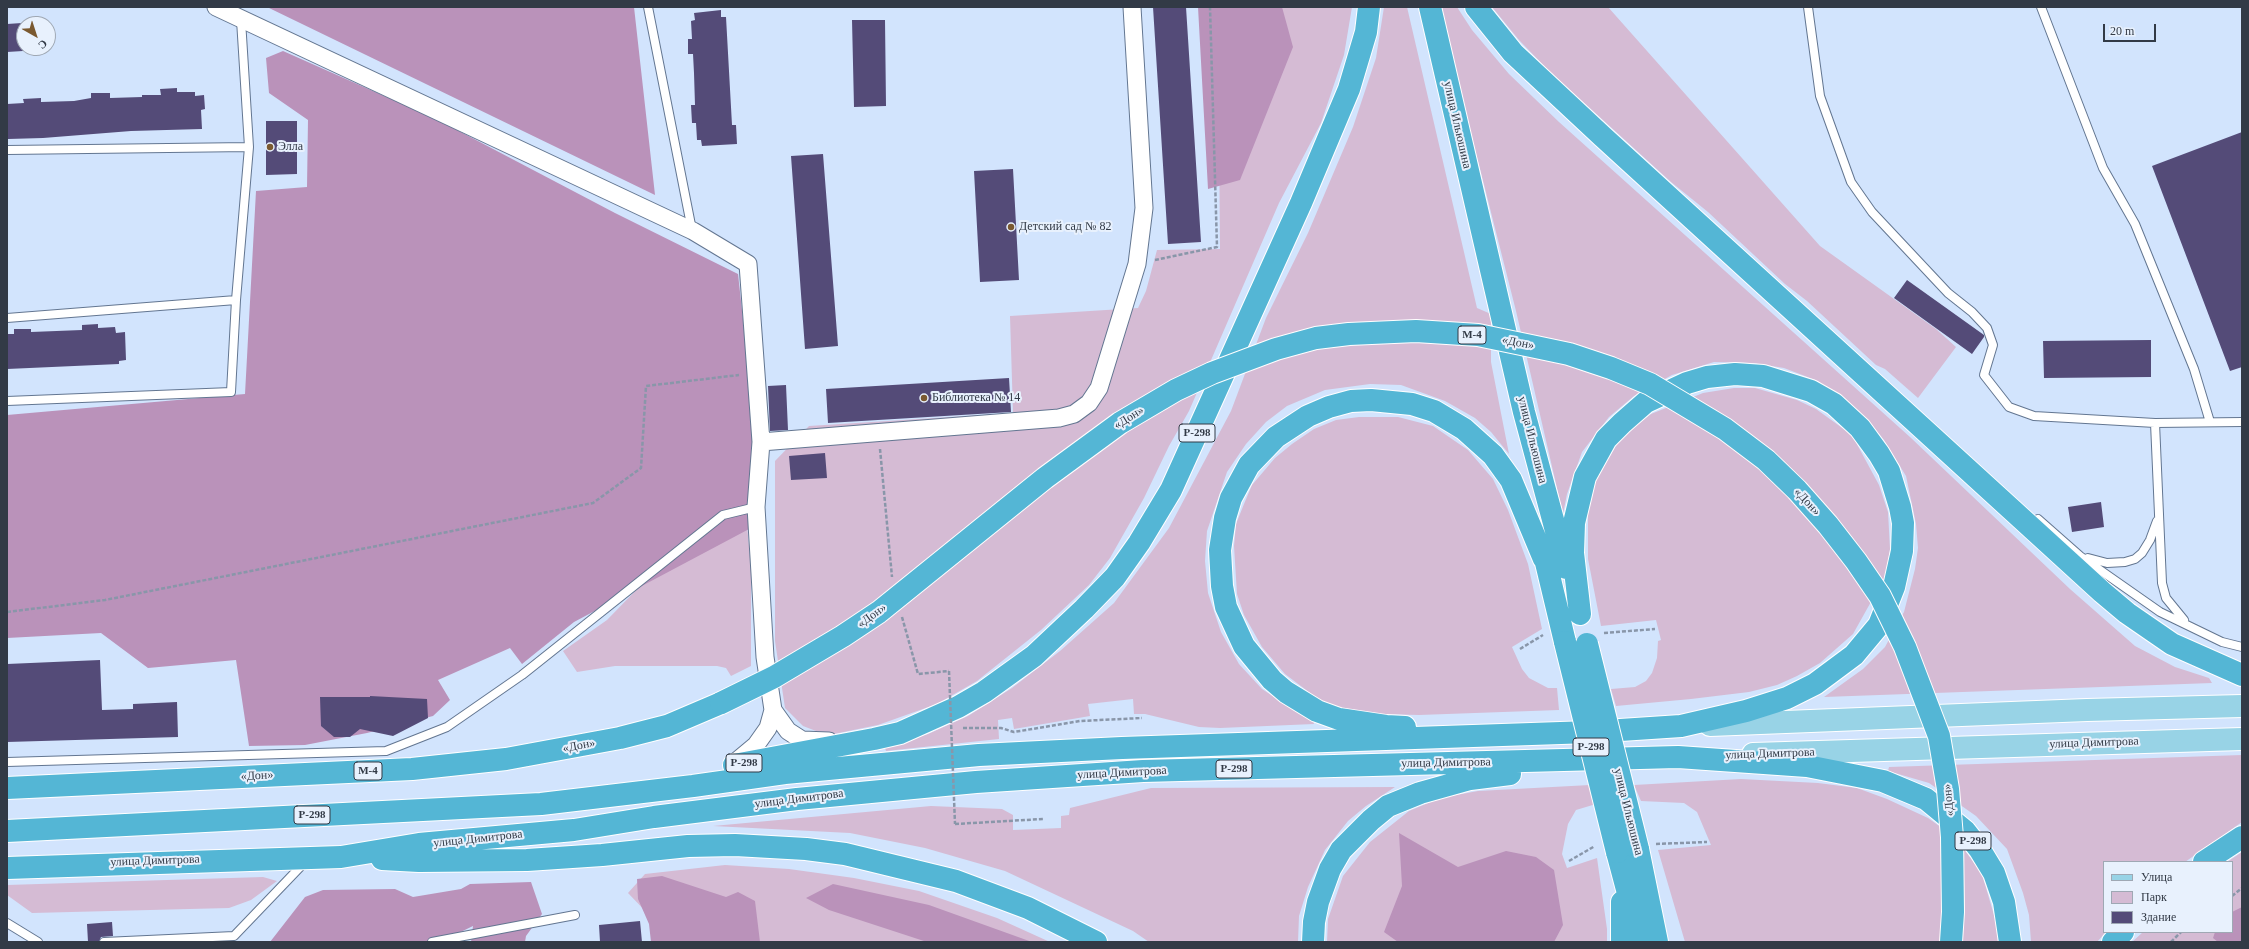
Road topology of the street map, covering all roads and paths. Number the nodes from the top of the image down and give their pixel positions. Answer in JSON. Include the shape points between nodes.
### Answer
{"nodes":[{"id":1,"x":216,"y":7,"type":"edge"},
{"id":2,"x":648,"y":7,"type":"edge"},
{"id":3,"x":1132,"y":7,"type":"edge"},
{"id":4,"x":1210,"y":7,"type":"edge"},
{"id":5,"x":1369,"y":7,"type":"edge"},
{"id":6,"x":1417,"y":7,"type":"edge"},
{"id":7,"x":1430,"y":7,"type":"edge"},
{"id":8,"x":1476,"y":7,"type":"edge"},
{"id":9,"x":1808,"y":7,"type":"edge"},
{"id":10,"x":2041,"y":7,"type":"edge"},
{"id":11,"x":241,"y":20,"type":"junction"},
{"id":12,"x":249,"y":147,"type":"junction"},
{"id":13,"x":7,"y":150,"type":"edge"},
{"id":14,"x":693,"y":231,"type":"junction"},
{"id":15,"x":1137,"y":264,"type":"junction"},
{"id":16,"x":236,"y":300,"type":"junction"},
{"id":17,"x":7,"y":318,"type":"edge"},
{"id":18,"x":739,"y":376,"type":"dead end"},
{"id":19,"x":1878,"y":387,"type":"junction"},
{"id":20,"x":7,"y":401,"type":"edge"},
{"id":21,"x":2210,"y":422,"type":"junction"},
{"id":22,"x":2242,"y":422,"type":"edge"},
{"id":23,"x":2155,"y":423,"type":"junction"},
{"id":24,"x":879,"y":433,"type":"junction"},
{"id":25,"x":761,"y":442,"type":"junction"},
{"id":26,"x":756,"y":507,"type":"junction"},
{"id":27,"x":2158,"y":517,"type":"junction"},
{"id":28,"x":2080,"y":556,"type":"junction"},
{"id":29,"x":1544,"y":559,"type":"junction"},
{"id":30,"x":892,"y":579,"type":"dead end"},
{"id":31,"x":7,"y":612,"type":"edge"},
{"id":32,"x":1580,"y":614,"type":"junction"},
{"id":33,"x":902,"y":616,"type":"dead end"},
{"id":34,"x":2188,"y":625,"type":"junction"},
{"id":35,"x":1655,"y":629,"type":"dead end"},
{"id":36,"x":1555,"y":638,"type":"junction"},
{"id":37,"x":1595,"y":639,"type":"junction"},
{"id":38,"x":2242,"y":648,"type":"edge"},
{"id":39,"x":1520,"y":650,"type":"dead end"},
{"id":40,"x":2242,"y":675,"type":"edge"},
{"id":41,"x":2242,"y":706,"type":"edge"},
{"id":42,"x":773,"y":710,"type":"junction"},
{"id":43,"x":1142,"y":718,"type":"dead end"},
{"id":44,"x":1681,"y":726,"type":"junction"},
{"id":45,"x":951,"y":728,"type":"junction"},
{"id":46,"x":1590,"y":732,"type":"junction"},
{"id":47,"x":2242,"y":738,"type":"edge"},
{"id":48,"x":874,"y":740,"type":"junction"},
{"id":49,"x":1678,"y":757,"type":"junction"},
{"id":50,"x":1596,"y":760,"type":"junction"},
{"id":51,"x":7,"y":762,"type":"edge"},
{"id":52,"x":731,"y":766,"type":"junction"},
{"id":53,"x":7,"y":788,"type":"edge"},
{"id":54,"x":616,"y":795,"type":"junction"},
{"id":55,"x":1043,"y":819,"type":"dead end"},
{"id":56,"x":7,"y":831,"type":"edge"},
{"id":57,"x":2242,"y":837,"type":"edge"},
{"id":58,"x":1707,"y":842,"type":"dead end"},
{"id":59,"x":1626,"y":852,"type":"junction"},
{"id":60,"x":310,"y":856,"type":"junction"},
{"id":61,"x":341,"y":856,"type":"junction"},
{"id":62,"x":1569,"y":861,"type":"dead end"},
{"id":63,"x":2206,"y":861,"type":"edge"},
{"id":64,"x":7,"y":868,"type":"edge"},
{"id":65,"x":1643,"y":871,"type":"junction"},
{"id":66,"x":2242,"y":888,"type":"edge"},
{"id":67,"x":2233,"y":895,"type":"edge"},
{"id":68,"x":575,"y":915,"type":"dead end"},
{"id":69,"x":7,"y":923,"type":"edge"},
{"id":70,"x":2122,"y":933,"type":"edge"},
{"id":71,"x":2180,"y":933,"type":"edge"},
{"id":72,"x":235,"y":939,"type":"edge"},
{"id":73,"x":38,"y":942,"type":"edge"},
{"id":74,"x":104,"y":942,"type":"edge"},
{"id":75,"x":432,"y":942,"type":"edge"},
{"id":76,"x":1096,"y":942,"type":"edge"},
{"id":77,"x":1313,"y":942,"type":"edge"},
{"id":78,"x":1622,"y":942,"type":"edge"},
{"id":79,"x":1641,"y":942,"type":"edge"},
{"id":80,"x":1657,"y":942,"type":"edge"},
{"id":81,"x":1667,"y":942,"type":"edge"},
{"id":82,"x":1951,"y":942,"type":"edge"},
{"id":83,"x":2010,"y":942,"type":"edge"},
{"id":84,"x":2113,"y":942,"type":"edge"},
{"id":85,"x":2171,"y":942,"type":"edge"}],
"edges":[{"from":1,"to":11,"type":"street"},
{"from":2,"to":14,"type":"lane"},
{"from":3,"to":15,"type":"street","via":[[1144,208]]},
{"from":4,"to":15,"type":"path","via":[[1217,247]]},
{"from":5,"to":48,"type":"highway","number":"Р-298","via":[[1359,58],[1338,119],[1174,483],[1139,543],[1115,577],[1034,656],[958,707],[900,732]]},
{"from":6,"to":29,"type":"highway","name":"улица Ильюшина","number":"Р-298","via":[[1524,461]]},
{"from":7,"to":32,"type":"highway","name":"улица Ильюшина","number":"Р-298","via":[[1538,469]]},
{"from":8,"to":19,"type":"highway","via":[[1536,75]]},
{"from":9,"to":23,"type":"lane","via":[[1820,96],[1851,182],[1872,212],[1948,293],[1987,328],[1993,345],[1984,375],[2009,406],[2034,416]]},
{"from":10,"to":21,"type":"lane","via":[[2103,168],[2138,232],[2194,369]]},
{"from":11,"to":12,"type":"lane"},
{"from":11,"to":14,"type":"street"},
{"from":12,"to":13,"type":"lane"},
{"from":12,"to":16,"type":"lane"},
{"from":14,"to":25,"type":"street","via":[[748,264]]},
{"from":15,"to":24,"type":"street","via":[[1099,388],[1089,402],[1074,414],[1059,418]]},
{"from":16,"to":17,"type":"lane"},
{"from":16,"to":20,"type":"lane","via":[[231,392]]},
{"from":18,"to":31,"type":"path","via":[[646,386],[641,468],[592,503],[106,600]]},
{"from":19,"to":28,"type":"lane"},
{"from":19,"to":40,"type":"highway","via":[[2045,542],[2127,613],[2172,644]]},
{"from":21,"to":22,"type":"lane"},
{"from":21,"to":23,"type":"lane"},
{"from":23,"to":27,"type":"lane"},
{"from":24,"to":25,"type":"street"},
{"from":24,"to":30,"type":"path"},
{"from":25,"to":26,"type":"street"},
{"from":26,"to":42,"type":"street","via":[[765,658]]},
{"from":26,"to":51,"type":"lane","via":[[723,515],[522,675],[447,728],[386,751]]},
{"from":27,"to":28,"type":"lane","via":[[2150,540],[2135,559],[2107,563]]},
{"from":27,"to":34,"type":"lane","via":[[2164,591],[2176,613]]},
{"from":28,"to":34,"type":"lane","via":[[2160,612]]},
{"from":29,"to":36,"type":"highway","name":"улица Ильюшина","number":"Р-298"},
{"from":29,"to":46,"type":"highway","via":[[1511,480],[1493,455],[1477,439],[1434,411],[1412,404],[1370,400],[1351,401],[1308,416],[1262,449],[1249,465],[1231,498],[1220,550],[1226,608],[1244,646],[1272,680],[1317,711],[1339,719],[1386,726]]},
{"from":32,"to":37,"type":"highway","name":"улица Ильюшина","number":"Р-298"},
{"from":32,"to":44,"type":"highway","via":[[1573,553],[1574,523],[1585,477],[1606,439],[1646,402],[1687,382],[1707,377],[1735,374],[1763,376],[1810,391],[1834,404],[1860,428],[1888,471],[1896,489],[1903,523],[1902,551],[1894,587],[1879,625],[1854,655],[1815,684],[1787,698],[1746,711]]},
{"from":33,"to":45,"type":"path","bridge":true,"via":[[918,674],[949,670]]},
{"from":34,"to":38,"type":"lane","via":[[2222,642]]},
{"from":35,"to":37,"type":"path"},
{"from":36,"to":39,"type":"path"},
{"from":36,"to":59,"type":"highway","name":"улица Ильюшина","number":"Р-298","bridge":true},
{"from":37,"to":59,"type":"highway","name":"улица Ильюшина","number":"Р-298","bridge":true},
{"from":41,"to":44,"type":"main road","name":"улица Димитрова"},
{"from":42,"to":48,"type":"street","via":[[788,731],[802,740]]},
{"from":42,"to":52,"type":"street","via":[[768,728],[756,745]]},
{"from":43,"to":45,"type":"path","via":[[1080,721],[1014,732],[1001,728]]},
{"from":44,"to":46,"type":"highway","name":"улица Димитрова"},
{"from":45,"to":55,"type":"path","bridge":true,"via":[[955,824]]},
{"from":46,"to":54,"type":"highway","name":"улица Димитрова","via":[[979,755],[785,773]]},
{"from":47,"to":49,"type":"main road","name":"улица Димитрова"},
{"from":48,"to":52,"type":"highway","number":"Р-298"},
{"from":49,"to":50,"type":"highway","name":"улица Димитрова","number":"Р-298"},
{"from":49,"to":83,"type":"highway","number":"Р-298","via":[[1807,766],[1883,781],[1926,799],[1965,831],[1994,873],[2004,902]]},
{"from":50,"to":61,"type":"highway","name":"улица Димитрова","number":"Р-298","via":[[1143,771],[969,782],[804,798],[574,830],[419,844]]},
{"from":50,"to":77,"type":"highway","via":[[1470,779],[1420,793],[1388,806],[1341,850],[1330,869],[1318,902]]},
{"from":52,"to":54,"type":"highway","number":"Р-298"},
{"from":53,"to":82,"type":"highway","name":"«Дон»","number":"М-4","bridge":true,"via":[[412,769],[506,759],[620,738],[667,726],[774,677],[843,636],[879,612],[1045,478],[1120,423],[1176,390],[1212,373],[1276,349],[1316,338],[1416,331],[1478,335],[1569,354],[1643,381],[1725,429],[1766,460],[1828,525],[1880,596],[1905,647],[1939,736],[1948,789],[1952,837]]},
{"from":54,"to":56,"type":"highway","name":"улица Димитрова","number":"Р-298","via":[[541,804]]},
{"from":57,"to":63,"type":"highway"},
{"from":58,"to":59,"type":"path"},
{"from":59,"to":62,"type":"path"},
{"from":59,"to":65,"type":"highway","name":"улица Ильюшина","number":"Р-298"},
{"from":59,"to":78,"type":"highway"},
{"from":59,"to":79,"type":"highway","number":"Р-298"},
{"from":60,"to":61,"type":"highway","name":"улица Димитрова","number":"Р-298"},
{"from":60,"to":64,"type":"highway","name":"улица Димитрова","number":"Р-298"},
{"from":60,"to":72,"type":"lane"},
{"from":61,"to":76,"type":"highway","via":[[420,861],[535,859],[688,846],[735,845],[806,849],[845,854],[956,881],[1028,908]]},
{"from":65,"to":80,"type":"highway","number":"Р-298"},
{"from":65,"to":81,"type":"highway","number":"Р-298"},
{"from":66,"to":67,"type":"path"},
{"from":68,"to":75,"type":"lane"},
{"from":69,"to":73,"type":"lane"},
{"from":70,"to":84,"type":"highway"},
{"from":71,"to":85,"type":"path"},
{"from":72,"to":74,"type":"lane"}]}
